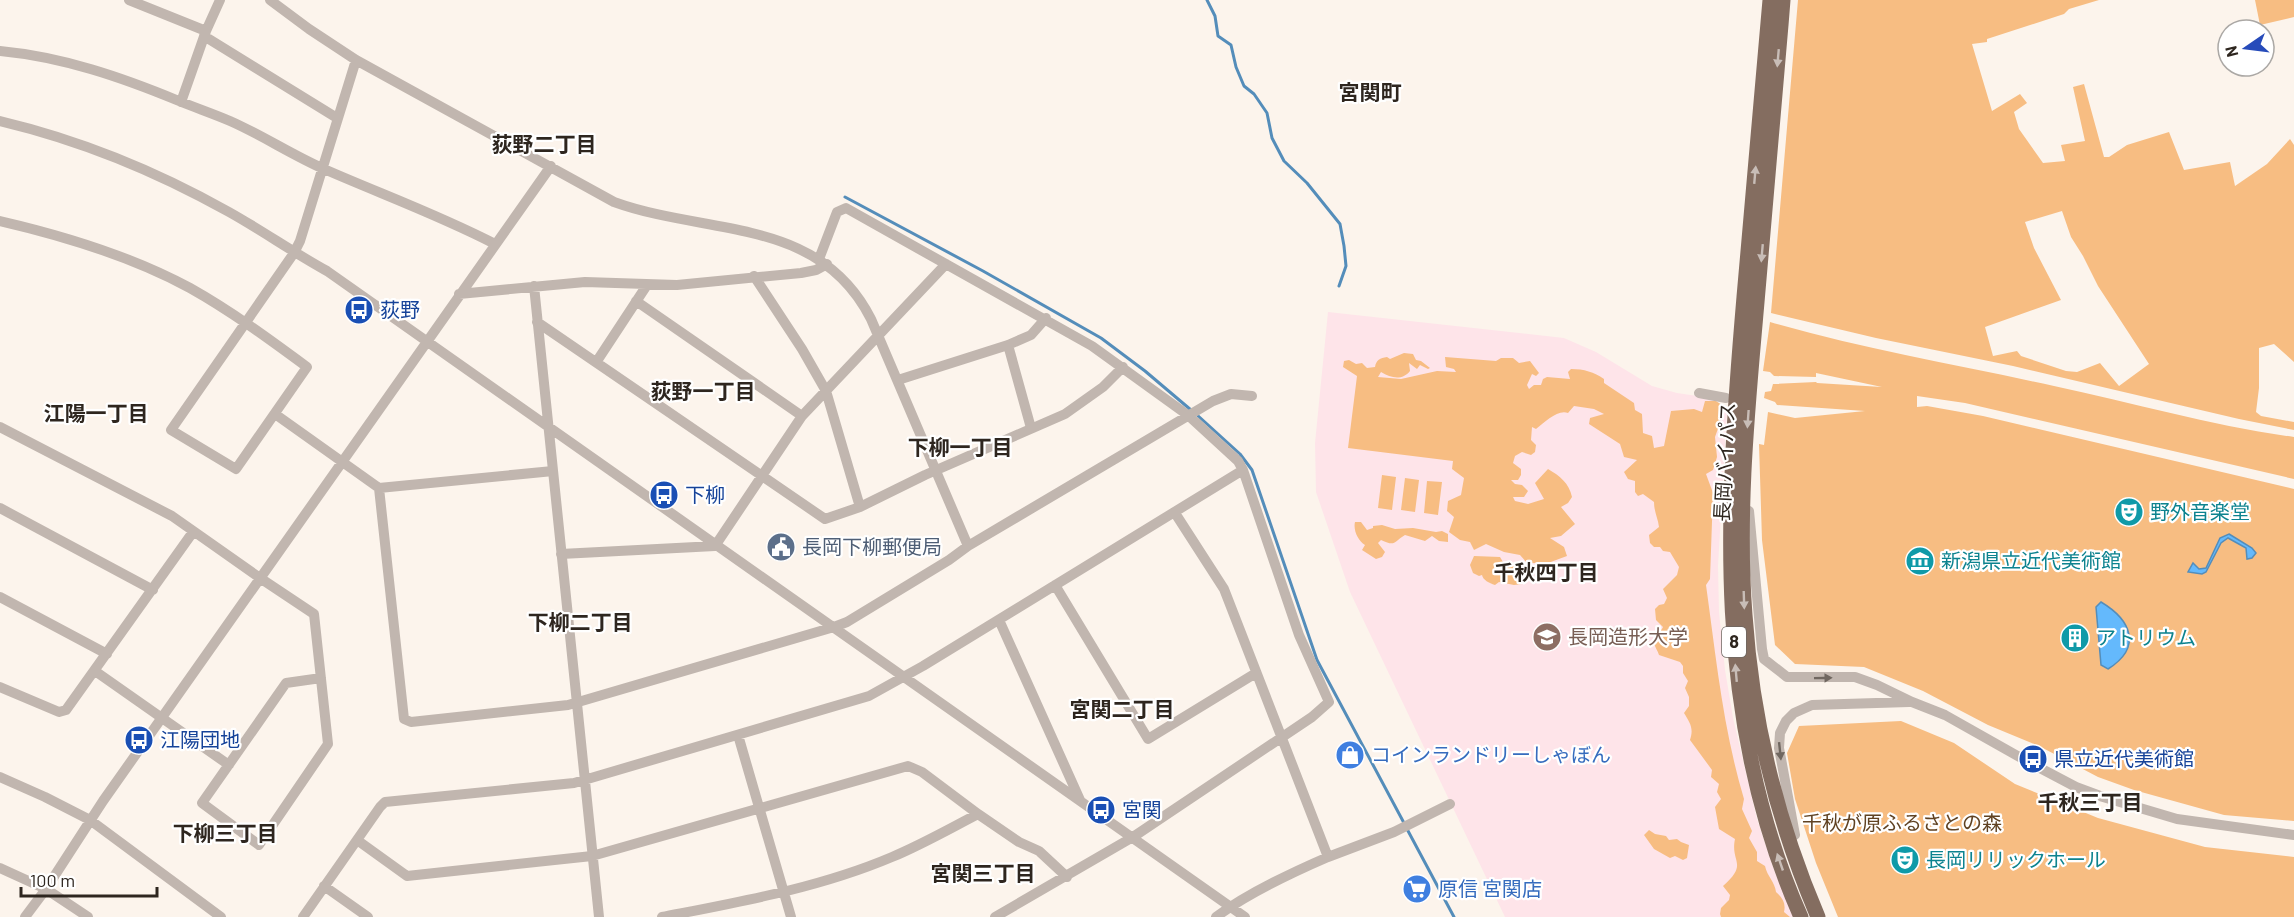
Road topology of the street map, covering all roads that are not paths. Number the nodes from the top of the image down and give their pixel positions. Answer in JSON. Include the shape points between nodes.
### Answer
{"nodes":[{"id":1,"x":129,"y":0,"type":"edge"},
{"id":2,"x":220,"y":0,"type":"edge"},
{"id":3,"x":270,"y":0,"type":"edge"},
{"id":4,"x":1770,"y":0,"type":"edge"},
{"id":5,"x":1783,"y":0,"type":"edge"},
{"id":6,"x":205,"y":34,"type":"junction"},
{"id":7,"x":0,"y":51,"type":"edge"},
{"id":8,"x":356,"y":60,"type":"junction"},
{"id":9,"x":181,"y":102,"type":"junction"},
{"id":10,"x":337,"y":118,"type":"junction"},
{"id":11,"x":0,"y":122,"type":"edge"},
{"id":12,"x":551,"y":166,"type":"junction"},
{"id":13,"x":322,"y":168,"type":"junction"},
{"id":14,"x":0,"y":221,"type":"edge"},
{"id":15,"x":495,"y":244,"type":"junction"},
{"id":16,"x":294,"y":253,"type":"junction"},
{"id":17,"x":823,"y":261,"type":"junction"},
{"id":18,"x":946,"y":264,"type":"junction"},
{"id":19,"x":754,"y":276,"type":"junction"},
{"id":20,"x":647,"y":285,"type":"junction"},
{"id":21,"x":534,"y":286,"type":"junction"},
{"id":22,"x":459,"y":294,"type":"junction"},
{"id":23,"x":636,"y":302,"type":"junction"},
{"id":24,"x":1046,"y":318,"type":"junction"},
{"id":25,"x":537,"y":322,"type":"junction"},
{"id":26,"x":247,"y":323,"type":"junction"},
{"id":27,"x":879,"y":336,"type":"junction"},
{"id":28,"x":425,"y":342,"type":"junction"},
{"id":29,"x":1008,"y":345,"type":"junction"},
{"id":30,"x":1746,"y":360,"type":"junction"},
{"id":31,"x":597,"y":361,"type":"junction"},
{"id":32,"x":1123,"y":367,"type":"junction"},
{"id":33,"x":898,"y":380,"type":"junction"},
{"id":34,"x":826,"y":392,"type":"junction"},
{"id":35,"x":1699,"y":393,"type":"dead end"},
{"id":36,"x":1252,"y":396,"type":"dead end"},
{"id":37,"x":1726,"y":398,"type":"dead end"},
{"id":38,"x":275,"y":414,"type":"junction"},
{"id":39,"x":802,"y":416,"type":"junction"},
{"id":40,"x":1189,"y":416,"type":"junction"},
{"id":41,"x":548,"y":426,"type":"junction"},
{"id":42,"x":0,"y":427,"type":"edge"},
{"id":43,"x":1031,"y":428,"type":"junction"},
{"id":44,"x":342,"y":461,"type":"junction"},
{"id":45,"x":936,"y":470,"type":"junction"},
{"id":46,"x":1243,"y":470,"type":"junction"},
{"id":47,"x":553,"y":471,"type":"junction"},
{"id":48,"x":762,"y":476,"type":"junction"},
{"id":49,"x":1744,"y":478,"type":"junction"},
{"id":50,"x":379,"y":488,"type":"junction"},
{"id":51,"x":861,"y":507,"type":"junction"},
{"id":52,"x":0,"y":508,"type":"edge"},
{"id":53,"x":1175,"y":513,"type":"junction"},
{"id":54,"x":193,"y":532,"type":"junction"},
{"id":55,"x":715,"y":546,"type":"junction"},
{"id":56,"x":968,"y":546,"type":"junction"},
{"id":57,"x":561,"y":554,"type":"junction"},
{"id":58,"x":260,"y":578,"type":"junction"},
{"id":59,"x":1055,"y":585,"type":"junction"},
{"id":60,"x":153,"y":590,"type":"junction"},
{"id":61,"x":0,"y":597,"type":"edge"},
{"id":62,"x":999,"y":620,"type":"junction"},
{"id":63,"x":834,"y":627,"type":"junction"},
{"id":64,"x":107,"y":654,"type":"junction"},
{"id":65,"x":95,"y":671,"type":"junction"},
{"id":66,"x":1256,"y":673,"type":"junction"},
{"id":67,"x":904,"y":676,"type":"junction"},
{"id":68,"x":321,"y":678,"type":"junction"},
{"id":69,"x":0,"y":687,"type":"edge"},
{"id":70,"x":1912,"y":702,"type":"junction"},
{"id":71,"x":576,"y":703,"type":"junction"},
{"id":72,"x":161,"y":717,"type":"junction"},
{"id":73,"x":738,"y":735,"type":"junction"},
{"id":74,"x":1282,"y":737,"type":"junction"},
{"id":75,"x":229,"y":765,"type":"junction"},
{"id":76,"x":0,"y":777,"type":"edge"},
{"id":77,"x":584,"y":780,"type":"junction"},
{"id":78,"x":1080,"y":800,"type":"junction"},
{"id":79,"x":1450,"y":804,"type":"dead end"},
{"id":80,"x":759,"y":808,"type":"junction"},
{"id":81,"x":978,"y":814,"type":"junction"},
{"id":82,"x":90,"y":820,"type":"junction"},
{"id":83,"x":2294,"y":835,"type":"edge"},
{"id":84,"x":1133,"y":837,"type":"junction"},
{"id":85,"x":357,"y":840,"type":"junction"},
{"id":86,"x":592,"y":856,"type":"junction"},
{"id":87,"x":1328,"y":857,"type":"junction"},
{"id":88,"x":0,"y":868,"type":"edge"},
{"id":89,"x":1066,"y":877,"type":"junction"},
{"id":90,"x":324,"y":886,"type":"junction"},
{"id":91,"x":46,"y":889,"type":"junction"},
{"id":92,"x":783,"y":891,"type":"junction"},
{"id":93,"x":1230,"y":907,"type":"junction"},
{"id":94,"x":25,"y":917,"type":"edge"},
{"id":95,"x":88,"y":917,"type":"edge"},
{"id":96,"x":221,"y":917,"type":"edge"},
{"id":97,"x":303,"y":917,"type":"edge"},
{"id":98,"x":368,"y":917,"type":"edge"},
{"id":99,"x":599,"y":917,"type":"edge"},
{"id":100,"x":662,"y":917,"type":"edge"},
{"id":101,"x":791,"y":917,"type":"edge"},
{"id":102,"x":995,"y":917,"type":"edge"},
{"id":103,"x":1216,"y":917,"type":"edge"},
{"id":104,"x":1245,"y":917,"type":"edge"},
{"id":105,"x":1801,"y":917,"type":"edge"},
{"id":106,"x":1818,"y":917,"type":"edge"}],
"edges":[{"from":1,"to":6,"type":"street"},
{"from":2,"to":6,"type":"street"},
{"from":3,"to":8,"type":"street"},
{"from":30,"to":4,"type":"highway","name":"長岡バイパス","number":"8","one_way":true},
{"from":5,"to":30,"type":"highway","name":"長岡バイパス","number":"8","one_way":true},
{"from":6,"to":9,"type":"street"},
{"from":6,"to":10,"type":"street"},
{"from":7,"to":9,"type":"street","via":[[106,72]]},
{"from":8,"to":10,"type":"street"},
{"from":8,"to":12,"type":"street"},
{"from":9,"to":13,"type":"street","via":[[230,121]]},
{"from":10,"to":13,"type":"street"},
{"from":11,"to":16,"type":"street","via":[[144,169],[226,210]]},
{"from":12,"to":15,"type":"street"},
{"from":12,"to":17,"type":"street","via":[[640,211],[761,235],[788,243]]},
{"from":13,"to":15,"type":"street"},
{"from":13,"to":16,"type":"street"},
{"from":14,"to":26,"type":"street","via":[[90,246],[141,266],[189,288]]},
{"from":15,"to":22,"type":"street"},
{"from":16,"to":26,"type":"street"},
{"from":16,"to":28,"type":"street","via":[[327,271]]},
{"from":17,"to":18,"type":"street","via":[[837,212],[846,208]]},
{"from":17,"to":19,"type":"street","via":[[816,270]]},
{"from":17,"to":27,"type":"street","via":[[857,295]]},
{"from":18,"to":24,"type":"street"},
{"from":18,"to":27,"type":"street"},
{"from":19,"to":20,"type":"street"},
{"from":19,"to":34,"type":"street"},
{"from":20,"to":21,"type":"street","via":[[585,282]]},
{"from":20,"to":23,"type":"street"},
{"from":21,"to":22,"type":"street"},
{"from":21,"to":25,"type":"street"},
{"from":22,"to":28,"type":"street"},
{"from":23,"to":31,"type":"street"},
{"from":23,"to":39,"type":"street"},
{"from":24,"to":29,"type":"street","via":[[1031,335]]},
{"from":24,"to":32,"type":"street"},
{"from":25,"to":31,"type":"street"},
{"from":25,"to":41,"type":"street"},
{"from":26,"to":38,"type":"street","via":[[308,367]]},
{"from":26,"to":38,"type":"street","via":[[171,430],[236,469]]},
{"from":27,"to":33,"type":"street"},
{"from":27,"to":34,"type":"street"},
{"from":28,"to":41,"type":"street"},
{"from":28,"to":44,"type":"street"},
{"from":29,"to":33,"type":"street"},
{"from":29,"to":43,"type":"street"},
{"from":30,"to":49,"type":"highway","name":"長岡バイパス","number":"8","one_way":true},
{"from":105,"to":30,"type":"highway","name":"長岡バイパス","number":"8","one_way":true,"via":[[1756,785],[1737,683],[1730,595],[1732,473]]},
{"from":31,"to":48,"type":"street"},
{"from":32,"to":40,"type":"street"},
{"from":32,"to":43,"type":"street","via":[[1077,407]]},
{"from":33,"to":45,"type":"street"},
{"from":34,"to":39,"type":"street"},
{"from":34,"to":51,"type":"street"},
{"from":35,"to":37,"type":"street"},
{"from":36,"to":40,"type":"street","via":[[1224,395]]},
{"from":38,"to":44,"type":"street"},
{"from":39,"to":48,"type":"street"},
{"from":40,"to":46,"type":"street"},
{"from":40,"to":56,"type":"street"},
{"from":41,"to":47,"type":"street"},
{"from":41,"to":55,"type":"street"},
{"from":42,"to":54,"type":"street","via":[[172,516]]},
{"from":43,"to":45,"type":"street"},
{"from":44,"to":50,"type":"street"},
{"from":44,"to":58,"type":"street"},
{"from":45,"to":51,"type":"street"},
{"from":45,"to":56,"type":"street"},
{"from":46,"to":53,"type":"street"},
{"from":46,"to":74,"type":"street","via":[[1299,635],[1329,702]]},
{"from":47,"to":50,"type":"street"},
{"from":47,"to":57,"type":"street"},
{"from":48,"to":51,"type":"street","via":[[825,519]]},
{"from":48,"to":55,"type":"street"},
{"from":49,"to":70,"type":"street","one_way":true,"via":[[1764,659],[1787,677],[1855,677]]},
{"from":49,"to":106,"type":"highway","name":"長岡バイパス","number":"8","one_way":true,"via":[[1744,604],[1754,695],[1779,811]]},
{"from":50,"to":71,"type":"street","via":[[404,719],[411,722]]},
{"from":52,"to":60,"type":"street"},
{"from":53,"to":59,"type":"street"},
{"from":53,"to":66,"type":"street","via":[[1224,589]]},
{"from":54,"to":58,"type":"street"},
{"from":54,"to":60,"type":"street"},
{"from":55,"to":57,"type":"street"},
{"from":55,"to":63,"type":"street"},
{"from":56,"to":63,"type":"street"},
{"from":57,"to":71,"type":"street"},
{"from":58,"to":68,"type":"street","via":[[314,614]]},
{"from":58,"to":72,"type":"street"},
{"from":59,"to":62,"type":"street"},
{"from":59,"to":66,"type":"street","via":[[1148,739]]},
{"from":60,"to":64,"type":"street"},
{"from":61,"to":64,"type":"street"},
{"from":62,"to":67,"type":"street"},
{"from":62,"to":78,"type":"street"},
{"from":63,"to":67,"type":"street"},
{"from":63,"to":71,"type":"street"},
{"from":64,"to":65,"type":"street"},
{"from":65,"to":69,"type":"street","via":[[62,712]]},
{"from":65,"to":72,"type":"street"},
{"from":66,"to":74,"type":"street"},
{"from":67,"to":73,"type":"street","via":[[869,696]]},
{"from":67,"to":78,"type":"street"},
{"from":68,"to":75,"type":"street","via":[[286,683]]},
{"from":68,"to":75,"type":"street","via":[[328,744],[259,845],[202,804]]},
{"from":70,"to":83,"type":"street","via":[[1945,715],[2076,787],[2103,797],[2177,819]]},
{"from":70,"to":106,"type":"street","one_way":true,"via":[[1812,705],[1794,713],[1780,733],[1792,828]]},
{"from":71,"to":77,"type":"street"},
{"from":72,"to":75,"type":"street"},
{"from":72,"to":82,"type":"street"},
{"from":73,"to":77,"type":"street"},
{"from":73,"to":80,"type":"street"},
{"from":74,"to":84,"type":"street"},
{"from":74,"to":87,"type":"street"},
{"from":76,"to":82,"type":"street"},
{"from":77,"to":85,"type":"street","via":[[389,801],[380,807]]},
{"from":77,"to":86,"type":"street"},
{"from":78,"to":84,"type":"street"},
{"from":79,"to":87,"type":"street","via":[[1394,832]]},
{"from":80,"to":81,"type":"street","via":[[908,766]]},
{"from":80,"to":86,"type":"street"},
{"from":80,"to":92,"type":"street"},
{"from":81,"to":89,"type":"street","via":[[1039,851]]},
{"from":81,"to":92,"type":"street","via":[[893,857]]},
{"from":82,"to":91,"type":"street"},
{"from":82,"to":96,"type":"street"},
{"from":84,"to":89,"type":"street"},
{"from":84,"to":93,"type":"street"},
{"from":85,"to":86,"type":"street","via":[[407,876]]},
{"from":85,"to":90,"type":"street"},
{"from":86,"to":99,"type":"street"},
{"from":87,"to":93,"type":"street"},
{"from":88,"to":91,"type":"street"},
{"from":89,"to":102,"type":"street"},
{"from":90,"to":97,"type":"street"},
{"from":90,"to":98,"type":"street"},
{"from":91,"to":94,"type":"street"},
{"from":91,"to":95,"type":"street"},
{"from":92,"to":100,"type":"street"},
{"from":92,"to":101,"type":"street"},
{"from":93,"to":103,"type":"street"},
{"from":93,"to":104,"type":"street"}]}
